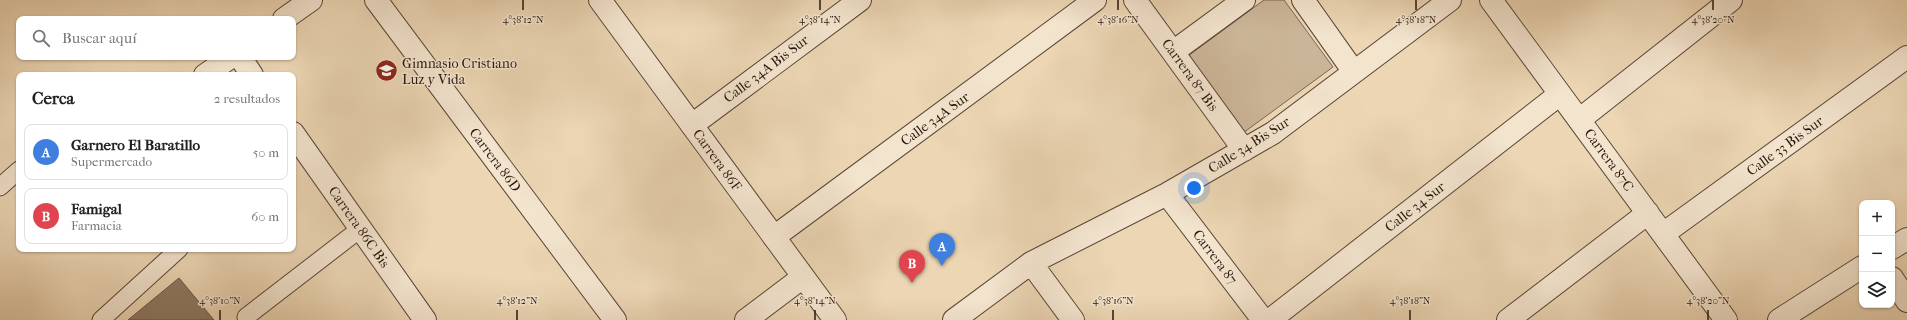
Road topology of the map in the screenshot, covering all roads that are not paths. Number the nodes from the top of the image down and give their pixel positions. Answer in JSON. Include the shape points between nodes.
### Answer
{"nodes":[{"id":1,"x":311,"y":0,"type":"edge"},
{"id":2,"x":376,"y":0,"type":"edge"},
{"id":3,"x":860,"y":0,"type":"edge"},
{"id":4,"x":1095,"y":0,"type":"edge"},
{"id":5,"x":1135,"y":0,"type":"edge"},
{"id":6,"x":1244,"y":0,"type":"edge"},
{"id":7,"x":1303,"y":0,"type":"edge"},
{"id":8,"x":1450,"y":0,"type":"edge"},
{"id":9,"x":1491,"y":0,"type":"edge"},
{"id":10,"x":1731,"y":0,"type":"edge"},
{"id":11,"x":602,"y":1,"type":"edge"},
{"id":12,"x":288,"y":16,"type":"edge"},
{"id":13,"x":1173,"y":52,"type":"junction"},
{"id":14,"x":1907,"y":57,"type":"edge"},
{"id":15,"x":226,"y":60,"type":"edge"},
{"id":16,"x":242,"y":60,"type":"edge"},
{"id":17,"x":209,"y":72,"type":"edge"},
{"id":18,"x":250,"y":72,"type":"edge"},
{"id":19,"x":1354,"y":72,"type":"junction"},
{"id":20,"x":1560,"y":94,"type":"junction"},
{"id":21,"x":1579,"y":120,"type":"junction"},
{"id":22,"x":692,"y":125,"type":"junction"},
{"id":23,"x":296,"y":137,"type":"edge"},
{"id":24,"x":1244,"y":150,"type":"junction"},
{"id":25,"x":16,"y":173,"type":"edge"},
{"id":26,"x":0,"y":187,"type":"edge"},
{"id":27,"x":1167,"y":194,"type":"junction"},
{"id":28,"x":1648,"y":213,"type":"junction"},
{"id":29,"x":360,"y":228,"type":"junction"},
{"id":30,"x":1663,"y":234,"type":"junction"},
{"id":31,"x":774,"y":237,"type":"junction"},
{"id":32,"x":1907,"y":239,"type":"edge"},
{"id":33,"x":1895,"y":246,"type":"edge"},
{"id":34,"x":176,"y":252,"type":"edge"},
{"id":35,"x":1031,"y":263,"type":"junction"},
{"id":36,"x":1859,"y":268,"type":"edge"},
{"id":37,"x":803,"y":277,"type":"junction"},
{"id":38,"x":1895,"y":283,"type":"edge"},
{"id":39,"x":1907,"y":301,"type":"edge"},
{"id":40,"x":246,"y":317,"type":"dead end"},
{"id":41,"x":101,"y":320,"type":"edge"},
{"id":42,"x":424,"y":320,"type":"edge"},
{"id":43,"x":615,"y":320,"type":"edge"},
{"id":44,"x":746,"y":320,"type":"edge"},
{"id":45,"x":835,"y":320,"type":"edge"},
{"id":46,"x":954,"y":320,"type":"edge"},
{"id":47,"x":1073,"y":320,"type":"edge"},
{"id":48,"x":1263,"y":320,"type":"edge"},
{"id":49,"x":1270,"y":320,"type":"edge"},
{"id":50,"x":1508,"y":320,"type":"edge"},
{"id":51,"x":1726,"y":320,"type":"edge"},
{"id":52,"x":1779,"y":320,"type":"edge"}],
"edges":[{"from":1,"to":12,"type":"street"},
{"from":2,"to":43,"type":"street","name":"Carrera 86D"},
{"from":3,"to":22,"type":"street","name":"Calle 34A Bis Sur"},
{"from":4,"to":31,"type":"street","name":"Calle 34A Sur"},
{"from":5,"to":13,"type":"street","name":"Carrera 87 Bis"},
{"from":6,"to":13,"type":"street"},
{"from":7,"to":19,"type":"street"},
{"from":8,"to":19,"type":"street","name":"Calle 34 Bis Sur"},
{"from":9,"to":20,"type":"street","name":"Carrera 87C"},
{"from":10,"to":21,"type":"street"},
{"from":11,"to":22,"type":"street","name":"Carrera 86F"},
{"from":13,"to":24,"type":"street","name":"Carrera 87 Bis"},
{"from":14,"to":30,"type":"street","name":"Calle 33 Bis Sur"},
{"from":15,"to":17,"type":"street"},
{"from":16,"to":18,"type":"street"},
{"from":19,"to":24,"type":"street","name":"Calle 34 Bis Sur","via":[[1273,133]]},
{"from":20,"to":21,"type":"street","name":"Carrera 87C"},
{"from":20,"to":49,"type":"street","name":"Calle 34 Sur"},
{"from":21,"to":28,"type":"street","name":"Carrera 87C"},
{"from":22,"to":31,"type":"street","name":"Carrera 86F"},
{"from":23,"to":29,"type":"street","name":"Carrera 86C Bis"},
{"from":24,"to":27,"type":"street","name":"Calle 34 Bis Sur"},
{"from":25,"to":26,"type":"lane"},
{"from":27,"to":35,"type":"street","name":"Calle 34 Bis Sur"},
{"from":27,"to":48,"type":"street","name":"Carrera 87"},
{"from":28,"to":30,"type":"street","name":"Carrera 87C"},
{"from":28,"to":50,"type":"street"},
{"from":29,"to":40,"type":"lane"},
{"from":29,"to":42,"type":"street","name":"Carrera 86C Bis"},
{"from":30,"to":51,"type":"street","name":"Carrera 87C"},
{"from":31,"to":37,"type":"street","name":"Carrera 86F"},
{"from":32,"to":33,"type":"street"},
{"from":34,"to":41,"type":"lane"},
{"from":35,"to":46,"type":"street","name":"Calle 34 Bis Sur"},
{"from":35,"to":47,"type":"street"},
{"from":36,"to":52,"type":"street"},
{"from":37,"to":44,"type":"street"},
{"from":37,"to":45,"type":"street","name":"Carrera 86F"},
{"from":38,"to":39,"type":"street"}]}
